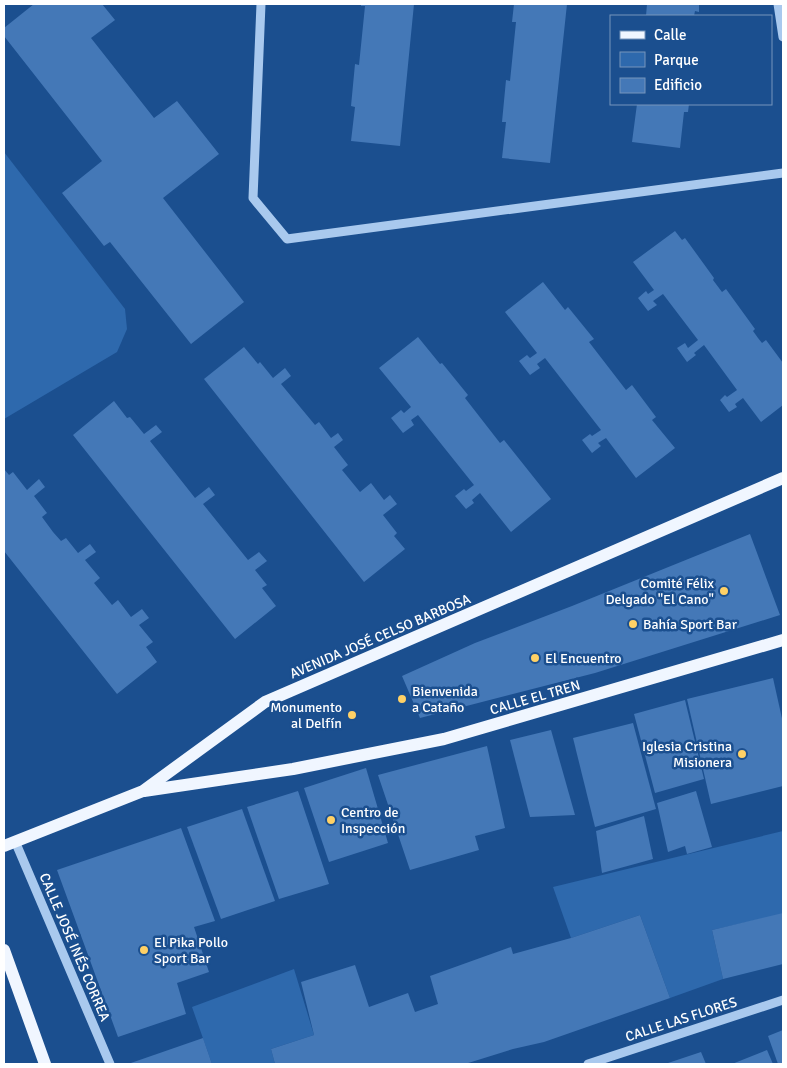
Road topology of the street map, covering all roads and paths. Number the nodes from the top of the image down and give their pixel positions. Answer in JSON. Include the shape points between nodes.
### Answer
{"nodes":[{"id":1,"x":261,"y":4,"type":"edge"},
{"id":2,"x":778,"y":4,"type":"edge"},
{"id":3,"x":783,"y":37,"type":"edge"},
{"id":4,"x":783,"y":173,"type":"edge"},
{"id":5,"x":783,"y":478,"type":"edge"},
{"id":6,"x":783,"y":640,"type":"edge"},
{"id":7,"x":143,"y":791,"type":"junction"},
{"id":8,"x":10,"y":844,"type":"edge"},
{"id":9,"x":4,"y":950,"type":"edge"},
{"id":10,"x":783,"y":1000,"type":"edge"},
{"id":11,"x":45,"y":1064,"type":"edge"},
{"id":12,"x":110,"y":1064,"type":"edge"},
{"id":13,"x":588,"y":1064,"type":"edge"}],
"edges":[{"from":1,"to":4,"type":"street","via":[[253,198],[287,240]]},
{"from":2,"to":3,"type":"street"},
{"from":5,"to":7,"type":"main road","name":"AVENIDA JOSÉ CELSO BARBOSA","via":[[266,702]]},
{"from":6,"to":7,"type":"main road","name":"CALLE EL TREN","via":[[444,739],[293,769]]},
{"from":7,"to":8,"type":"main road","name":"AVENIDA JOSÉ CELSO BARBOSA"},
{"from":8,"to":12,"type":"street","name":"CALLE JOSÉ INÉS CORREA"},
{"from":9,"to":11,"type":"main road"},
{"from":10,"to":13,"type":"street","name":"CALLE LAS FLORES"}]}
